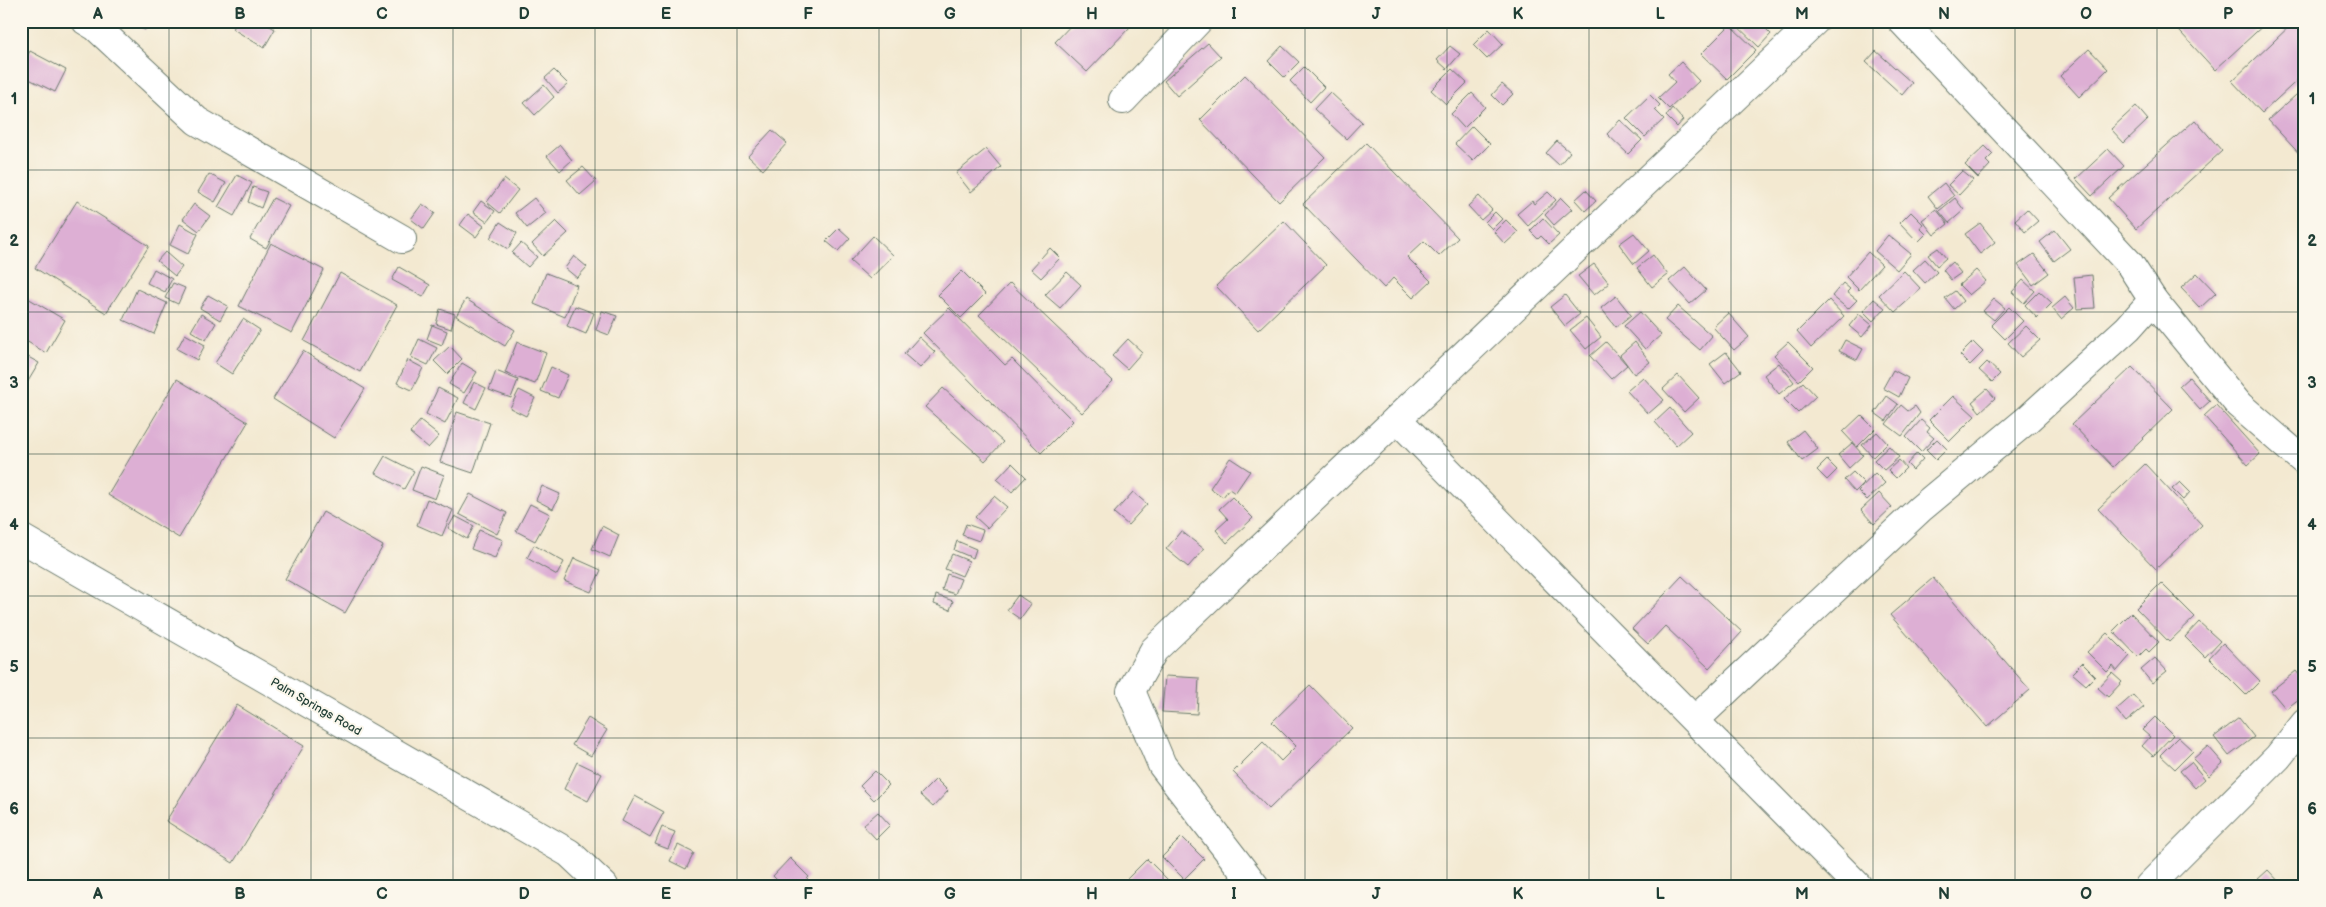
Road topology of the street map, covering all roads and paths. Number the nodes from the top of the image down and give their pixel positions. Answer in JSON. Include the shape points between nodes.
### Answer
{"nodes":[{"id":1,"x":86,"y":21,"type":"edge"},
{"id":2,"x":1198,"y":21,"type":"edge"},
{"id":3,"x":1815,"y":21,"type":"edge"},
{"id":4,"x":1902,"y":21,"type":"edge"},
{"id":5,"x":1122,"y":100,"type":"dead end"},
{"id":6,"x":402,"y":239,"type":"dead end"},
{"id":7,"x":2153,"y":300,"type":"junction"},
{"id":8,"x":1398,"y":419,"type":"junction"},
{"id":9,"x":2305,"y":462,"type":"edge"},
{"id":10,"x":21,"y":538,"type":"edge"},
{"id":11,"x":1694,"y":720,"type":"junction"},
{"id":12,"x":2305,"y":723,"type":"edge"},
{"id":13,"x":604,"y":886,"type":"edge"},
{"id":14,"x":1255,"y":886,"type":"edge"},
{"id":15,"x":1858,"y":886,"type":"edge"},
{"id":16,"x":2149,"y":886,"type":"edge"}],
"edges":[{"from":1,"to":6,"type":"street","via":[[197,121]]},
{"from":2,"to":5,"type":"street"},
{"from":3,"to":8,"type":"street"},
{"from":4,"to":7,"type":"street","via":[[2129,263]]},
{"from":7,"to":9,"type":"street","via":[[2240,405]]},
{"from":7,"to":11,"type":"street","via":[[2128,328],[2035,413],[1920,509]]},
{"from":8,"to":11,"type":"street"},
{"from":8,"to":14,"type":"street","via":[[1154,650],[1131,691],[1162,765]]},
{"from":10,"to":13,"type":"street","name":"Palm Springs Road","via":[[569,853]]},
{"from":11,"to":15,"type":"street"},
{"from":12,"to":16,"type":"street","via":[[2278,757]]}]}
